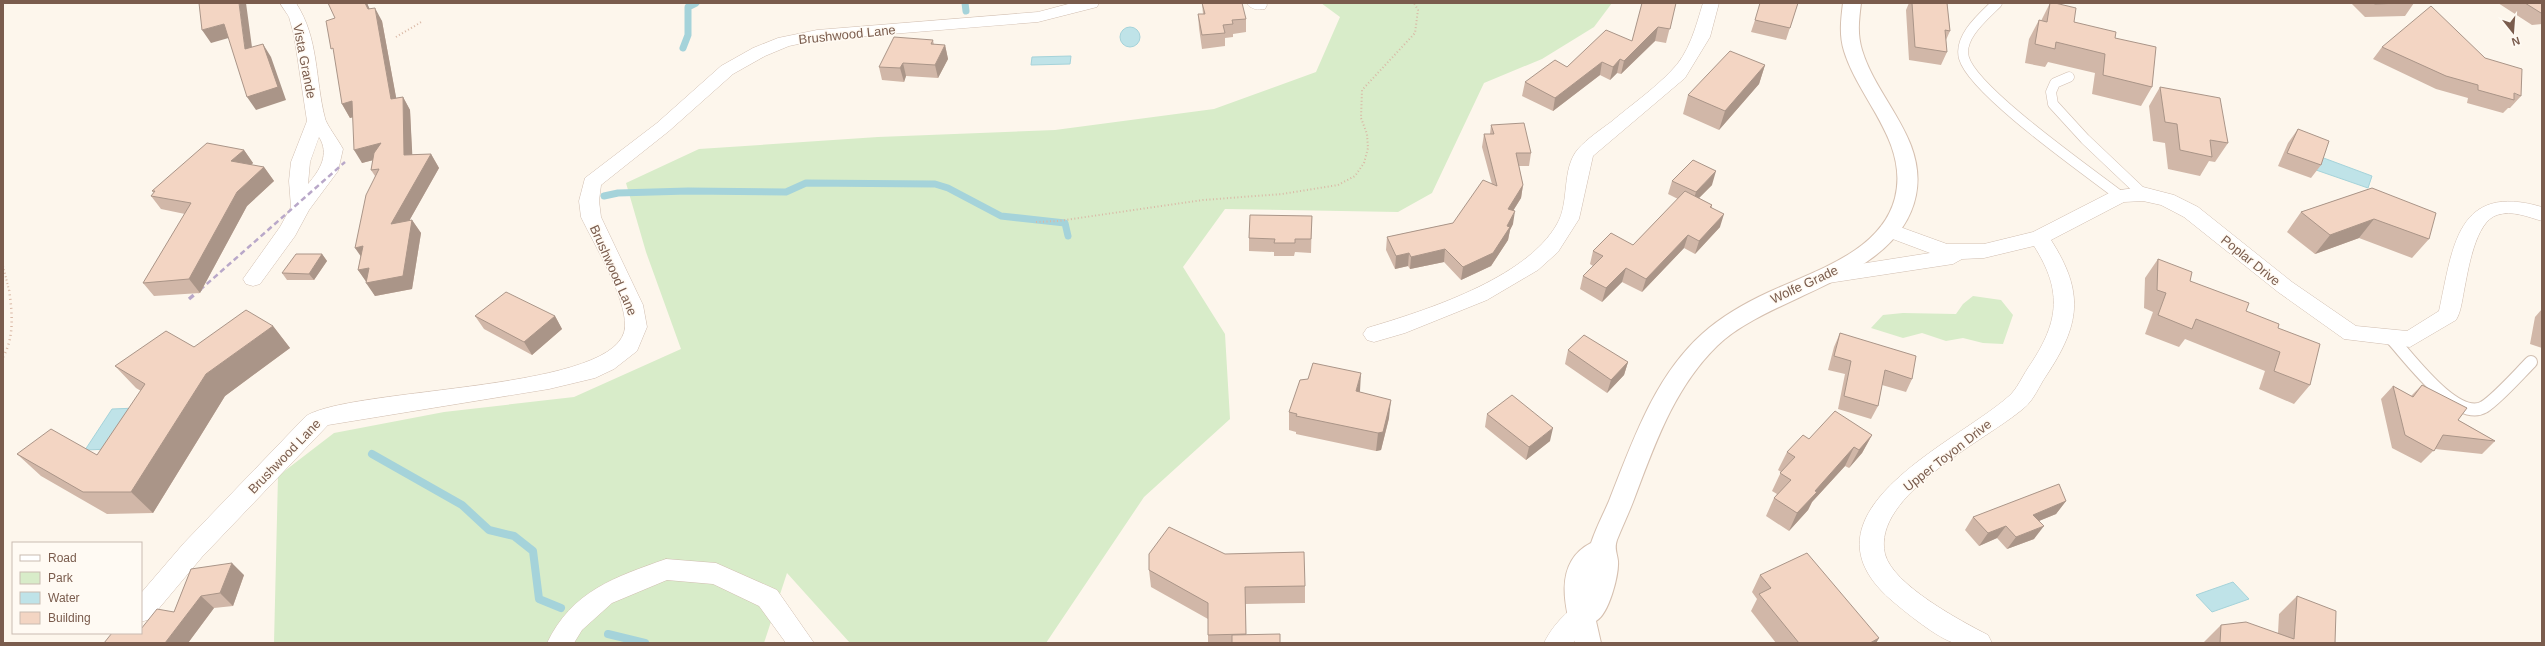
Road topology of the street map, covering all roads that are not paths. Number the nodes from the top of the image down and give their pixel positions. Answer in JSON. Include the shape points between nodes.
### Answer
{"nodes":[{"id":1,"x":288,"y":3,"type":"edge"},
{"id":2,"x":1092,"y":3,"type":"edge"},
{"id":3,"x":1711,"y":3,"type":"edge"},
{"id":4,"x":1852,"y":3,"type":"edge"},
{"id":5,"x":1997,"y":3,"type":"edge"},
{"id":6,"x":2069,"y":77,"type":"dead end"},
{"id":7,"x":316,"y":121,"type":"junction"},
{"id":8,"x":2144,"y":194,"type":"junction"},
{"id":9,"x":2120,"y":196,"type":"junction"},
{"id":10,"x":301,"y":206,"type":"junction"},
{"id":11,"x":2542,"y":214,"type":"edge"},
{"id":12,"x":1889,"y":230,"type":"junction"},
{"id":13,"x":2039,"y":238,"type":"junction"},
{"id":14,"x":1984,"y":250,"type":"junction"},
{"id":15,"x":1820,"y":278,"type":"junction"},
{"id":16,"x":253,"y":279,"type":"dead end"},
{"id":17,"x":1374,"y":334,"type":"dead end"},
{"id":18,"x":2391,"y":338,"type":"junction"},
{"id":19,"x":2530,"y":362,"type":"dead end"},
{"id":20,"x":142,"y":610,"type":"edge"},
{"id":21,"x":1582,"y":614,"type":"junction"},
{"id":22,"x":560,"y":643,"type":"edge"},
{"id":23,"x":801,"y":643,"type":"edge"},
{"id":24,"x":1557,"y":643,"type":"edge"},
{"id":25,"x":1588,"y":643,"type":"edge"},
{"id":26,"x":1979,"y":643,"type":"edge"}],
"edges":[{"from":1,"to":7,"type":"street","name":"Vista Grande","via":[[297,17],[303,35]]},
{"from":2,"to":20,"type":"street","name":"Brushwood Lane","via":[[1051,15],[1024,19],[818,35],[784,42],[739,62],[592,183],[589,201],[591,217],[633,305],[636,318],[634,337],[619,355],[587,372],[550,382],[322,416],[212,530]]},
{"from":3,"to":17,"type":"street","via":[[1701,36],[1679,74],[1585,153],[1579,166],[1576,198],[1570,218],[1552,247],[1530,265],[1476,295],[1429,317]]},
{"from":4,"to":12,"type":"street","name":"Wolfe Grade","via":[[1848,30],[1854,55],[1896,130],[1907,162],[1906,195],[1900,214]]},
{"from":5,"to":9,"type":"lane","via":[[1965,42],[1964,59],[1973,75],[1999,100]]},
{"from":6,"to":8,"type":"lane","via":[[2055,83],[2051,92],[2053,104],[2085,140]]},
{"from":7,"to":10,"type":"street","via":[[298,164]]},
{"from":7,"to":10,"type":"street","name":"Vista Grande","via":[[332,143],[334,156],[329,171]]},
{"from":8,"to":9,"type":"street","name":"Poplar Drive"},
{"from":8,"to":18,"type":"street","name":"Poplar Drive","via":[[2167,200],[2191,212],[2285,287],[2351,332]]},
{"from":9,"to":13,"type":"street","name":"Poplar Drive"},
{"from":10,"to":16,"type":"street","name":"Vista Grande","via":[[288,231]]},
{"from":11,"to":18,"type":"street","name":"Poplar Drive","via":[[2502,207],[2482,214],[2471,229],[2448,315],[2410,338]]},
{"from":12,"to":14,"type":"street","name":"Poplar Drive","via":[[1945,251]]},
{"from":12,"to":15,"type":"street","name":"Wolfe Grade","via":[[1863,254]]},
{"from":13,"to":14,"type":"street","name":"Poplar Drive"},
{"from":13,"to":26,"type":"street","name":"Upper Toyon Drive","via":[[2057,267],[2066,296],[2063,328],[2048,357],[2018,401],[1907,482],[1881,514],[1872,538],[1874,555],[1884,575],[1904,596],[1929,615]]},
{"from":14,"to":15,"type":"street"},
{"from":15,"to":21,"type":"street","name":"Wolfe Grade","via":[[1765,303],[1730,323],[1711,338],[1677,378],[1655,417],[1602,549],[1606,565],[1598,599],[1589,612]]},
{"from":18,"to":19,"type":"lane","via":[[2439,391],[2456,405],[2471,410],[2484,407]]},
{"from":21,"to":24,"type":"street","name":"Wolfe Grade"},
{"from":21,"to":25,"type":"street"},
{"from":22,"to":23,"type":"street","via":[[573,622],[603,595],[666,569],[716,574],[768,598]]}]}
